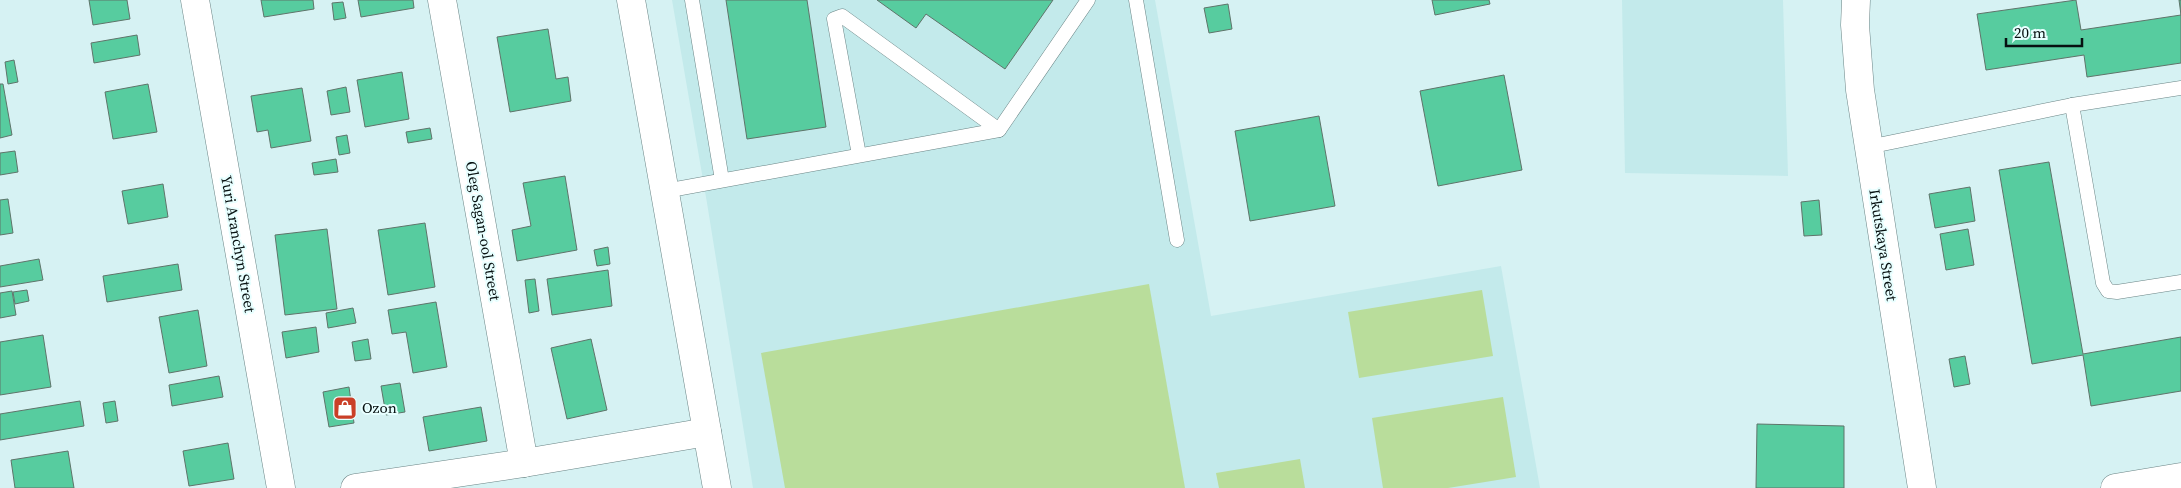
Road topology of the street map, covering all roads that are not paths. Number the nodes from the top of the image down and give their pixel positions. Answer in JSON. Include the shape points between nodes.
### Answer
{"nodes":[{"id":1,"x":194,"y":0,"type":"edge"},
{"id":2,"x":442,"y":0,"type":"edge"},
{"id":3,"x":631,"y":0,"type":"edge"},
{"id":4,"x":692,"y":0,"type":"edge"},
{"id":5,"x":1088,"y":0,"type":"edge"},
{"id":6,"x":1136,"y":0,"type":"edge"},
{"id":7,"x":1856,"y":0,"type":"edge"},
{"id":8,"x":2181,"y":88,"type":"edge"},
{"id":9,"x":2072,"y":105,"type":"junction"},
{"id":10,"x":999,"y":130,"type":"junction"},
{"id":11,"x":1868,"y":147,"type":"junction"},
{"id":12,"x":859,"y":155,"type":"junction"},
{"id":13,"x":722,"y":180,"type":"junction"},
{"id":14,"x":665,"y":191,"type":"junction"},
{"id":15,"x":1177,"y":240,"type":"dead end"},
{"id":16,"x":2181,"y":282,"type":"edge"},
{"id":17,"x":708,"y":432,"type":"junction"},
{"id":18,"x":524,"y":463,"type":"junction"},
{"id":19,"x":2181,"y":477,"type":"edge"},
{"id":20,"x":397,"y":485,"type":"edge"},
{"id":21,"x":281,"y":488,"type":"edge"},
{"id":22,"x":355,"y":488,"type":"edge"},
{"id":23,"x":717,"y":488,"type":"edge"},
{"id":24,"x":1922,"y":488,"type":"edge"},
{"id":25,"x":2115,"y":488,"type":"edge"}],
"edges":[{"from":1,"to":21,"type":"street","name":"Yuri Aranchyn Street"},
{"from":2,"to":18,"type":"street","name":"Oleg Sagan-ool Street"},
{"from":3,"to":14,"type":"street"},
{"from":4,"to":13,"type":"lane"},
{"from":5,"to":10,"type":"lane"},
{"from":6,"to":15,"type":"lane"},
{"from":7,"to":11,"type":"street","name":"Irkutskaya Street","via":[[1859,81]]},
{"from":8,"to":9,"type":"lane"},
{"from":9,"to":11,"type":"lane"},
{"from":9,"to":16,"type":"lane","via":[[2103,283],[2108,291],[2117,292]]},
{"from":10,"to":12,"type":"lane"},
{"from":10,"to":12,"type":"lane","via":[[842,16],[834,19]]},
{"from":11,"to":24,"type":"street","name":"Irkutskaya Street"},
{"from":12,"to":13,"type":"lane"},
{"from":13,"to":14,"type":"lane"},
{"from":14,"to":17,"type":"street"},
{"from":17,"to":18,"type":"street"},
{"from":17,"to":23,"type":"street"},
{"from":18,"to":20,"type":"street"},
{"from":19,"to":25,"type":"street"},
{"from":20,"to":22,"type":"street"}]}
